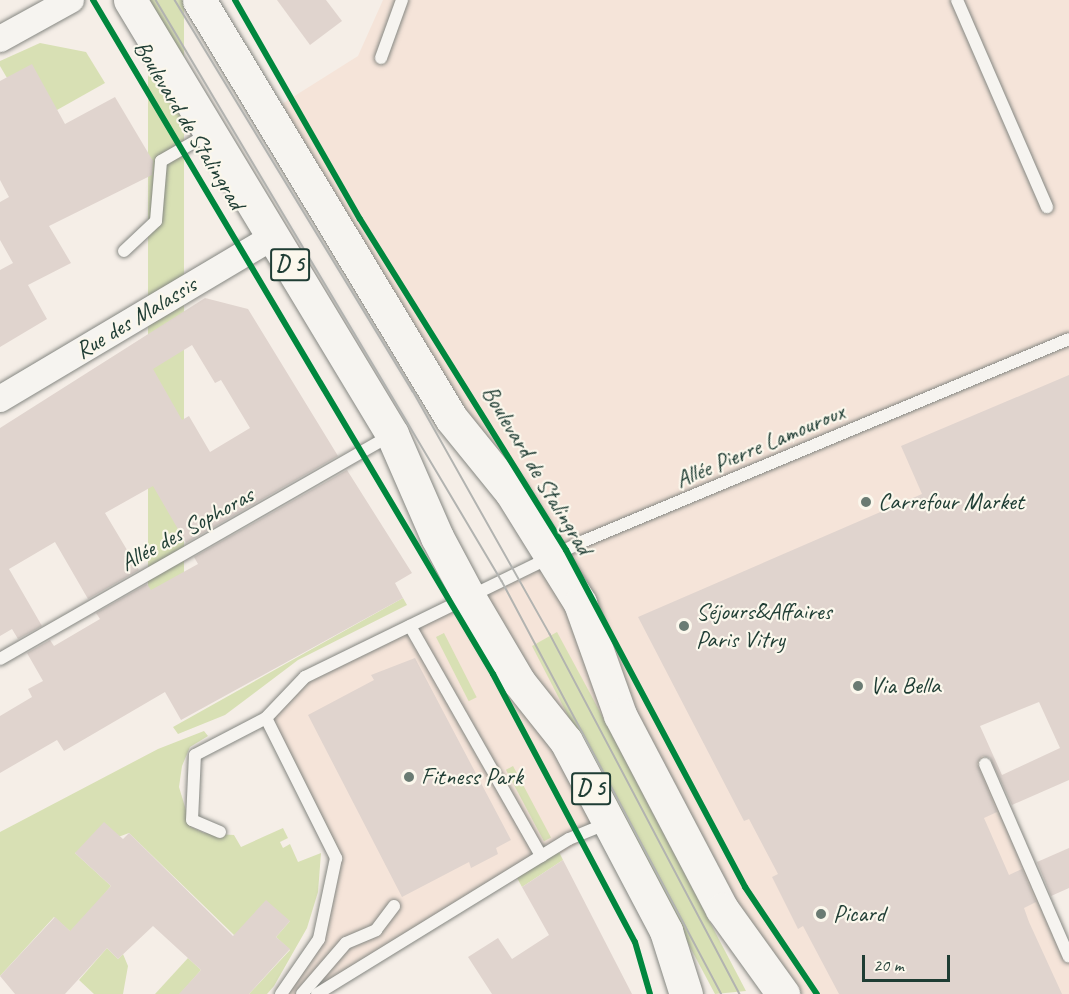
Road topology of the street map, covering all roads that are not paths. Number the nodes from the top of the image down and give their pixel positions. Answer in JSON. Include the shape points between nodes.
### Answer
{"nodes":[{"id":1,"x":70,"y":0,"type":"edge"},
{"id":2,"x":130,"y":0,"type":"edge"},
{"id":3,"x":199,"y":0,"type":"edge"},
{"id":4,"x":402,"y":0,"type":"edge"},
{"id":5,"x":957,"y":0,"type":"edge"},
{"id":6,"x":0,"y":39,"type":"edge"},
{"id":7,"x":381,"y":58,"type":"dead end"},
{"id":8,"x":208,"y":134,"type":"junction"},
{"id":9,"x":1047,"y":207,"type":"dead end"},
{"id":10,"x":273,"y":237,"type":"junction"},
{"id":11,"x":124,"y":251,"type":"dead end"},
{"id":12,"x":1069,"y":339,"type":"edge"},
{"id":13,"x":0,"y":399,"type":"edge"},
{"id":14,"x":392,"y":434,"type":"junction"},
{"id":15,"x":552,"y":557,"type":"junction"},
{"id":16,"x":469,"y":597,"type":"junction"},
{"id":17,"x":410,"y":626,"type":"junction"},
{"id":18,"x":0,"y":659,"type":"edge"},
{"id":19,"x":266,"y":718,"type":"junction"},
{"id":20,"x":985,"y":764,"type":"dead end"},
{"id":21,"x":609,"y":823,"type":"junction"},
{"id":22,"x":220,"y":831,"type":"dead end"},
{"id":23,"x":541,"y":856,"type":"junction"},
{"id":24,"x":394,"y":906,"type":"dead end"},
{"id":25,"x":1069,"y":957,"type":"edge"},
{"id":26,"x":281,"y":994,"type":"edge"},
{"id":27,"x":302,"y":994,"type":"edge"},
{"id":28,"x":317,"y":994,"type":"edge"},
{"id":29,"x":686,"y":994,"type":"edge"},
{"id":30,"x":783,"y":994,"type":"edge"}],
"edges":[{"from":1,"to":6,"type":"street"},
{"from":2,"to":8,"type":"main road","name":"Boulevard de Stalingrad","number":"D 5"},
{"from":3,"to":15,"type":"main road","name":"Boulevard de Stalingrad","number":"D 5","via":[[451,418],[511,492]]},
{"from":4,"to":7,"type":"lane"},
{"from":5,"to":9,"type":"lane"},
{"from":8,"to":10,"type":"main road","name":"Boulevard de Stalingrad","number":"D 5"},
{"from":8,"to":11,"type":"lane","via":[[161,161],[156,221]]},
{"from":10,"to":13,"type":"street","name":"Rue des Malassis"},
{"from":10,"to":14,"type":"main road","name":"Boulevard de Stalingrad","number":"D 5"},
{"from":12,"to":15,"type":"lane","name":"Allée Pierre Lamouroux"},
{"from":14,"to":16,"type":"main road","name":"Boulevard de Stalingrad","number":"D 5","via":[[436,537]]},
{"from":14,"to":18,"type":"lane","name":"Allée des Sophoras"},
{"from":15,"to":16,"type":"lane","name":"Allée Pierre Lamouroux"},
{"from":15,"to":30,"type":"main road","name":"Boulevard de Stalingrad","number":"D 5","via":[[580,603],[620,715],[711,889]]},
{"from":16,"to":17,"type":"lane","name":"Allée Pierre Lamouroux"},
{"from":16,"to":21,"type":"main road","name":"Boulevard de Stalingrad","number":"D 5","via":[[519,682],[566,741]]},
{"from":17,"to":19,"type":"lane","name":"Allée Pierre Lamouroux","via":[[305,677]]},
{"from":17,"to":23,"type":"lane"},
{"from":19,"to":22,"type":"lane","via":[[201,750],[191,762],[192,820]]},
{"from":19,"to":26,"type":"lane","via":[[336,858],[319,939]]},
{"from":20,"to":25,"type":"lane"},
{"from":21,"to":23,"type":"lane"},
{"from":21,"to":29,"type":"main road","name":"Boulevard de Stalingrad","number":"D 5","via":[[666,931]]},
{"from":23,"to":28,"type":"lane"},
{"from":24,"to":27,"type":"lane","via":[[376,930],[346,944]]}]}
